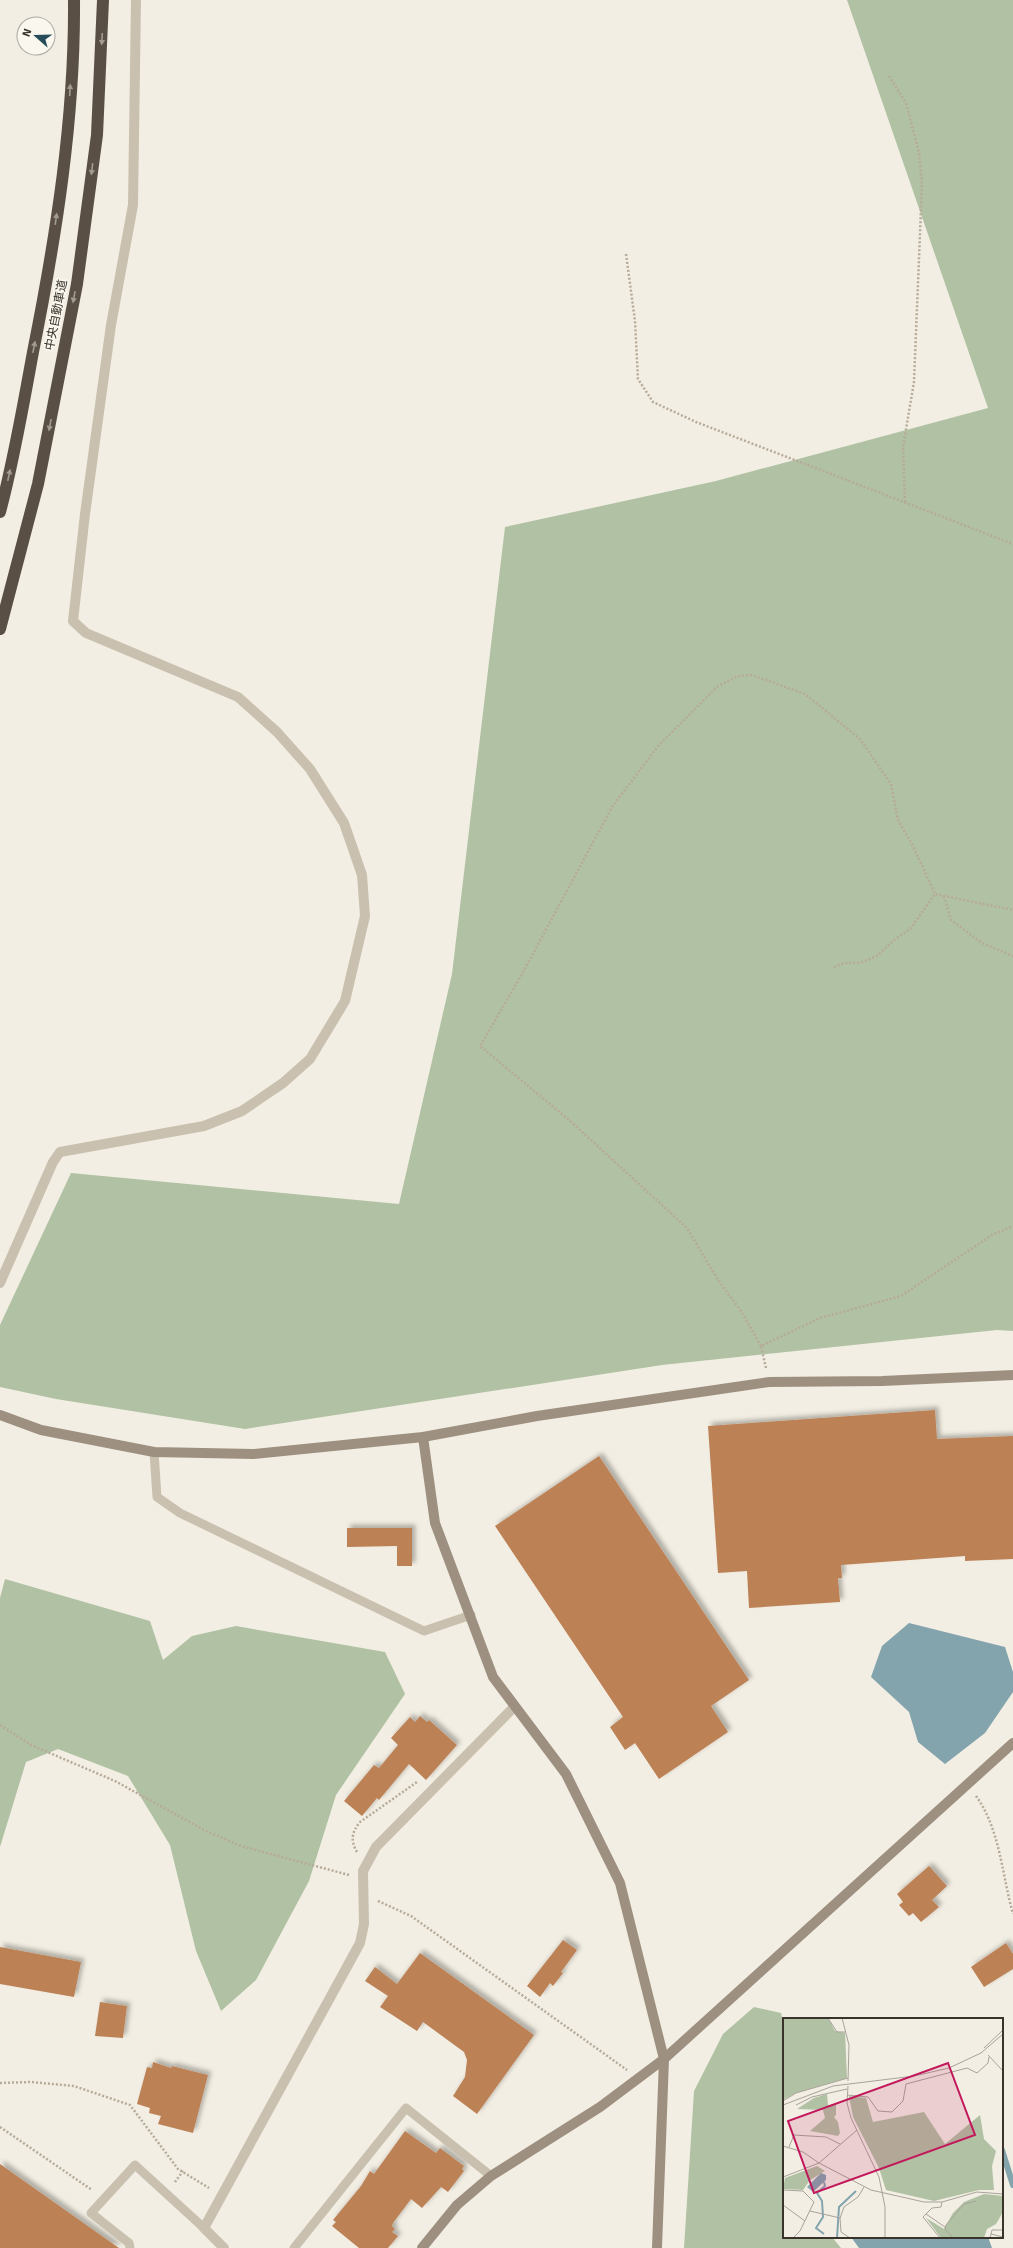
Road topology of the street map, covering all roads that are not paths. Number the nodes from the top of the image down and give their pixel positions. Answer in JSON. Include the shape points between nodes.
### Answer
{"nodes":[{"id":1,"x":74,"y":0,"type":"edge"},
{"id":2,"x":104,"y":0,"type":"edge"},
{"id":3,"x":136,"y":0,"type":"edge"},
{"id":4,"x":0,"y":512,"type":"edge"},
{"id":5,"x":0,"y":629,"type":"edge"},
{"id":6,"x":0,"y":1283,"type":"edge"},
{"id":7,"x":1013,"y":1375,"type":"edge"},
{"id":8,"x":0,"y":1415,"type":"edge"},
{"id":9,"x":423,"y":1437,"type":"junction"},
{"id":10,"x":154,"y":1452,"type":"junction"},
{"id":11,"x":471,"y":1615,"type":"junction"},
{"id":12,"x":514,"y":1707,"type":"junction"},
{"id":13,"x":1013,"y":1743,"type":"edge"},
{"id":14,"x":664,"y":2059,"type":"junction"},
{"id":15,"x":491,"y":2176,"type":"junction"},
{"id":16,"x":204,"y":2228,"type":"junction"},
{"id":17,"x":130,"y":2248,"type":"edge"},
{"id":18,"x":224,"y":2248,"type":"edge"},
{"id":19,"x":294,"y":2248,"type":"edge"},
{"id":20,"x":422,"y":2248,"type":"edge"},
{"id":21,"x":658,"y":2248,"type":"edge"}],
"edges":[{"from":4,"to":1,"type":"highway","name":"中央自動車道","one_way":true,"via":[[9,478],[47,281],[68,133]]},
{"from":2,"to":5,"type":"highway","name":"中央自動車道","one_way":true,"via":[[97,136],[77,284],[38,484]]},
{"from":3,"to":6,"type":"street","via":[[133,205],[111,325],[73,621],[86,633],[238,696],[277,732],[310,769],[344,823],[362,875],[365,916],[345,1001],[310,1059],[251,1106],[204,1126],[60,1152]]},
{"from":7,"to":9,"type":"street","via":[[882,1381],[769,1382],[537,1416]]},
{"from":8,"to":10,"type":"street","via":[[42,1430]]},
{"from":9,"to":10,"type":"street","via":[[253,1454]]},
{"from":9,"to":11,"type":"street","via":[[436,1523]]},
{"from":10,"to":11,"type":"lane","via":[[157,1497],[180,1513],[424,1631]]},
{"from":11,"to":12,"type":"street","via":[[493,1677]]},
{"from":12,"to":14,"type":"street","via":[[566,1774],[620,1883]]},
{"from":12,"to":16,"type":"street","via":[[376,1847],[363,1871],[364,1924],[360,1943]]},
{"from":13,"to":14,"type":"street"},
{"from":14,"to":15,"type":"street","via":[[600,2107]]},
{"from":14,"to":21,"type":"street"},
{"from":15,"to":19,"type":"lane","via":[[406,2108]]},
{"from":15,"to":20,"type":"street","via":[[457,2205]]},
{"from":16,"to":17,"type":"lane","via":[[135,2165],[91,2213],[129,2243]]},
{"from":16,"to":18,"type":"street"}]}
